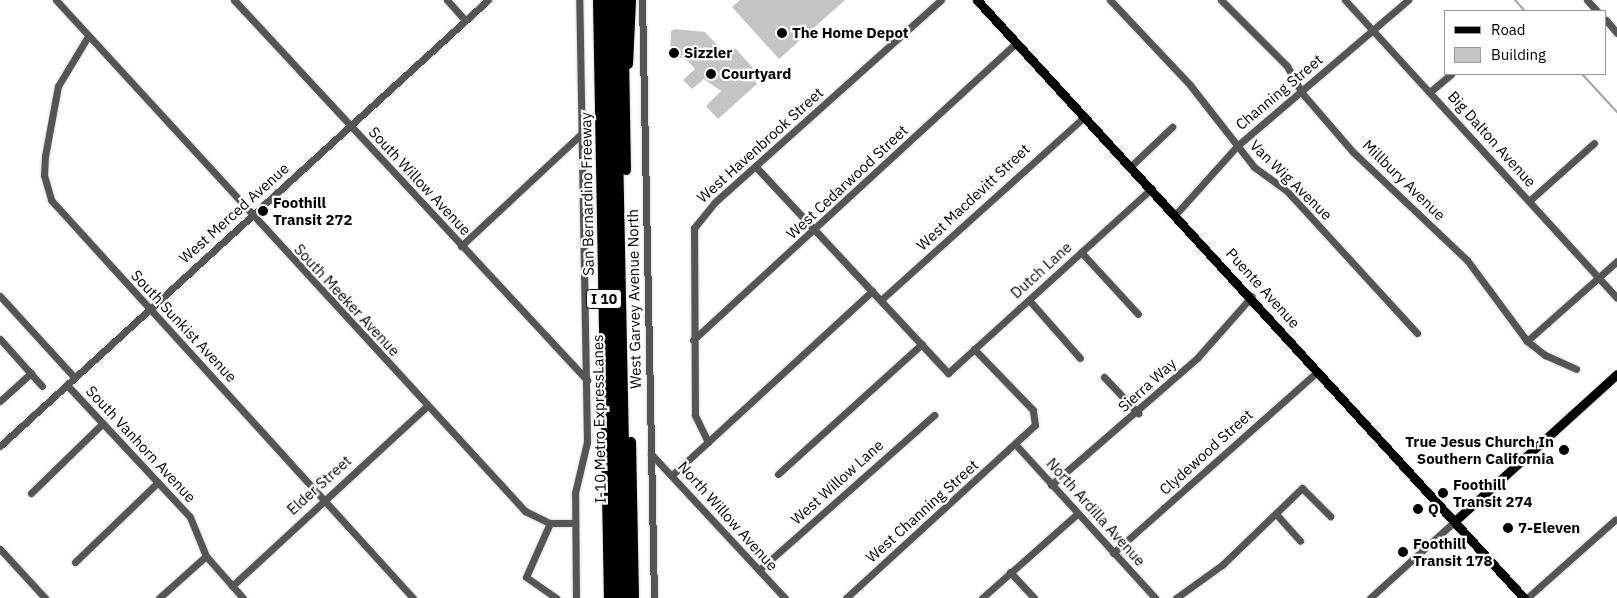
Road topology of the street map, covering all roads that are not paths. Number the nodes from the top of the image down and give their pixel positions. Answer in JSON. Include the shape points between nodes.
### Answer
{"nodes":[{"id":1,"x":56,"y":0,"type":"edge"},
{"id":2,"x":234,"y":0,"type":"edge"},
{"id":3,"x":446,"y":0,"type":"edge"},
{"id":4,"x":488,"y":0,"type":"edge"},
{"id":5,"x":578,"y":0,"type":"edge"},
{"id":6,"x":598,"y":0,"type":"edge"},
{"id":7,"x":606,"y":0,"type":"edge"},
{"id":8,"x":615,"y":0,"type":"edge"},
{"id":9,"x":623,"y":0,"type":"edge"},
{"id":10,"x":631,"y":0,"type":"edge"},
{"id":11,"x":642,"y":0,"type":"edge"},
{"id":12,"x":941,"y":0,"type":"edge"},
{"id":13,"x":977,"y":0,"type":"edge"},
{"id":14,"x":1110,"y":0,"type":"edge"},
{"id":15,"x":1221,"y":0,"type":"edge"},
{"id":16,"x":1345,"y":0,"type":"edge"},
{"id":17,"x":1408,"y":0,"type":"edge"},
{"id":18,"x":1587,"y":0,"type":"edge"},
{"id":19,"x":1596,"y":10,"type":"edge"},
{"id":20,"x":465,"y":20,"type":"junction"},
{"id":21,"x":1607,"y":21,"type":"edge"},
{"id":22,"x":1371,"y":29,"type":"junction"},
{"id":23,"x":1617,"y":33,"type":"edge"},
{"id":24,"x":87,"y":38,"type":"junction"},
{"id":25,"x":1016,"y":42,"type":"junction"},
{"id":26,"x":1450,"y":75,"type":"edge"},
{"id":27,"x":624,"y":80,"type":"junction"},
{"id":28,"x":1431,"y":91,"type":"junction"},
{"id":29,"x":1302,"y":93,"type":"junction"},
{"id":30,"x":1084,"y":116,"type":"junction"},
{"id":31,"x":350,"y":126,"type":"junction"},
{"id":32,"x":1172,"y":127,"type":"dead end"},
{"id":33,"x":580,"y":134,"type":"junction"},
{"id":34,"x":1594,"y":143,"type":"dead end"},
{"id":35,"x":1237,"y":146,"type":"junction"},
{"id":36,"x":1131,"y":166,"type":"junction"},
{"id":37,"x":756,"y":167,"type":"junction"},
{"id":38,"x":1152,"y":188,"type":"junction"},
{"id":39,"x":1529,"y":202,"type":"junction"},
{"id":40,"x":1176,"y":214,"type":"junction"},
{"id":41,"x":250,"y":216,"type":"junction"},
{"id":42,"x":817,"y":229,"type":"junction"},
{"id":43,"x":461,"y":246,"type":"junction"},
{"id":44,"x":1081,"y":252,"type":"junction"},
{"id":45,"x":1617,"y":261,"type":"edge"},
{"id":46,"x":1599,"y":279,"type":"junction"},
{"id":47,"x":872,"y":291,"type":"junction"},
{"id":48,"x":0,"y":296,"type":"edge"},
{"id":49,"x":1252,"y":296,"type":"junction"},
{"id":50,"x":1617,"y":298,"type":"edge"},
{"id":51,"x":882,"y":299,"type":"junction"},
{"id":52,"x":1029,"y":300,"type":"junction"},
{"id":53,"x":150,"y":309,"type":"junction"},
{"id":54,"x":1138,"y":314,"type":"dead end"},
{"id":55,"x":1417,"y":332,"type":"dead end"},
{"id":56,"x":693,"y":340,"type":"junction"},
{"id":57,"x":1527,"y":341,"type":"junction"},
{"id":58,"x":1,"y":343,"type":"edge"},
{"id":59,"x":922,"y":344,"type":"junction"},
{"id":60,"x":974,"y":349,"type":"junction"},
{"id":61,"x":1080,"y":358,"type":"dead end"},
{"id":62,"x":1576,"y":369,"type":"dead end"},
{"id":63,"x":1318,"y":371,"type":"junction"},
{"id":64,"x":31,"y":373,"type":"junction"},
{"id":65,"x":1617,"y":374,"type":"edge"},
{"id":66,"x":1104,"y":377,"type":"dead end"},
{"id":67,"x":74,"y":378,"type":"junction"},
{"id":68,"x":586,"y":380,"type":"junction"},
{"id":69,"x":67,"y":385,"type":"junction"},
{"id":70,"x":42,"y":386,"type":"dead end"},
{"id":71,"x":0,"y":401,"type":"edge"},
{"id":72,"x":426,"y":407,"type":"junction"},
{"id":73,"x":1138,"y":413,"type":"junction"},
{"id":74,"x":934,"y":415,"type":"dead end"},
{"id":75,"x":103,"y":423,"type":"junction"},
{"id":76,"x":708,"y":442,"type":"junction"},
{"id":77,"x":1016,"y":445,"type":"junction"},
{"id":78,"x":0,"y":446,"type":"edge"},
{"id":79,"x":651,"y":454,"type":"junction"},
{"id":80,"x":778,"y":474,"type":"dead end"},
{"id":81,"x":672,"y":475,"type":"junction"},
{"id":82,"x":158,"y":482,"type":"junction"},
{"id":83,"x":1051,"y":485,"type":"junction"},
{"id":84,"x":31,"y":493,"type":"dead end"},
{"id":85,"x":322,"y":499,"type":"junction"},
{"id":86,"x":1077,"y":514,"type":"junction"},
{"id":87,"x":1276,"y":514,"type":"junction"},
{"id":88,"x":1330,"y":516,"type":"dead end"},
{"id":89,"x":1456,"y":520,"type":"junction"},
{"id":90,"x":1615,"y":520,"type":"dead end"},
{"id":91,"x":550,"y":523,"type":"junction"},
{"id":92,"x":575,"y":523,"type":"junction"},
{"id":93,"x":1300,"y":541,"type":"dead end"},
{"id":94,"x":0,"y":549,"type":"edge"},
{"id":95,"x":1113,"y":553,"type":"junction"},
{"id":96,"x":206,"y":556,"type":"junction"},
{"id":97,"x":75,"y":562,"type":"dead end"},
{"id":98,"x":759,"y":570,"type":"junction"},
{"id":99,"x":1010,"y":572,"type":"junction"},
{"id":100,"x":232,"y":586,"type":"junction"},
{"id":101,"x":574,"y":597,"type":"edge"},
{"id":102,"x":45,"y":598,"type":"edge"},
{"id":103,"x":159,"y":598,"type":"edge"},
{"id":104,"x":243,"y":598,"type":"edge"},
{"id":105,"x":414,"y":598,"type":"edge"},
{"id":106,"x":556,"y":598,"type":"edge"},
{"id":107,"x":609,"y":598,"type":"edge"},
{"id":108,"x":618,"y":598,"type":"edge"},
{"id":109,"x":627,"y":598,"type":"edge"},
{"id":110,"x":634,"y":598,"type":"edge"},
{"id":111,"x":654,"y":598,"type":"edge"},
{"id":112,"x":785,"y":598,"type":"edge"},
{"id":113,"x":846,"y":598,"type":"edge"},
{"id":114,"x":982,"y":598,"type":"edge"},
{"id":115,"x":1034,"y":598,"type":"edge"},
{"id":116,"x":1155,"y":598,"type":"edge"},
{"id":117,"x":1176,"y":598,"type":"edge"},
{"id":118,"x":1370,"y":598,"type":"edge"},
{"id":119,"x":1526,"y":598,"type":"edge"}],
"edges":[{"from":1,"to":24,"type":"street","name":"South Meeker Avenue"},
{"from":2,"to":31,"type":"street","name":"South Willow Avenue"},
{"from":3,"to":20,"type":"street"},
{"from":4,"to":20,"type":"street","name":"West Merced Avenue"},
{"from":5,"to":33,"type":"street"},
{"from":6,"to":107,"type":"highway","name":"San Bernardino Freeway","number":"I 10"},
{"from":7,"to":108,"type":"highway","name":"I-10 Metro ExpressLanes"},
{"from":8,"to":109,"type":"highway","name":"I-10 Metro ExpressLanes"},
{"from":9,"to":27,"type":"highway","number":"I 10"},
{"from":10,"to":27,"type":"highway","via":[[632,49]]},
{"from":11,"to":79,"type":"street","name":"West Garvey Avenue North"},
{"from":12,"to":37,"type":"street","name":"West Havenbrook Street"},
{"from":13,"to":25,"type":"main road","name":"Puente Avenue"},
{"from":14,"to":35,"type":"street","name":"Van Wig Avenue","via":[[1190,85]]},
{"from":15,"to":29,"type":"street","name":"Millbury Avenue","via":[[1287,66]]},
{"from":16,"to":22,"type":"street","name":"Big Dalton Avenue"},
{"from":17,"to":22,"type":"street","name":"Channing Street"},
{"from":18,"to":19,"type":"street"},
{"from":20,"to":31,"type":"street","name":"West Merced Avenue"},
{"from":21,"to":23,"type":"street"},
{"from":22,"to":28,"type":"street","name":"Big Dalton Avenue"},
{"from":22,"to":29,"type":"street","name":"Channing Street"},
{"from":24,"to":41,"type":"street","name":"South Meeker Avenue"},
{"from":24,"to":53,"type":"street","name":"South Sunkist Avenue","via":[[58,86],[44,175],[52,200],[66,219]]},
{"from":25,"to":30,"type":"main road","name":"Puente Avenue"},
{"from":25,"to":42,"type":"street","name":"West Cedarwood Street"},
{"from":26,"to":28,"type":"street"},
{"from":27,"to":110,"type":"highway","number":"I 10"},
{"from":28,"to":39,"type":"street","name":"Big Dalton Avenue"},
{"from":29,"to":35,"type":"street","name":"Channing Street"},
{"from":29,"to":57,"type":"street","name":"Millbury Avenue","via":[[1359,158],[1466,260]]},
{"from":30,"to":36,"type":"main road","name":"Puente Avenue"},
{"from":30,"to":51,"type":"street","name":"West Macdevitt Street"},
{"from":31,"to":41,"type":"street","name":"West Merced Avenue"},
{"from":31,"to":43,"type":"street","name":"South Willow Avenue"},
{"from":32,"to":36,"type":"street"},
{"from":33,"to":43,"type":"street"},
{"from":33,"to":68,"type":"street"},
{"from":34,"to":39,"type":"street"},
{"from":35,"to":40,"type":"street","name":"Channing Street"},
{"from":35,"to":55,"type":"street","name":"Van Wig Avenue","via":[[1264,176],[1286,190]]},
{"from":36,"to":38,"type":"main road","name":"Puente Avenue"},
{"from":37,"to":42,"type":"street"},
{"from":37,"to":56,"type":"street","name":"West Havenbrook Street","via":[[715,202],[694,228]]},
{"from":38,"to":40,"type":"main road","name":"Puente Avenue"},
{"from":38,"to":44,"type":"street","name":"Dutch Lane"},
{"from":39,"to":46,"type":"street","name":"Big Dalton Avenue"},
{"from":40,"to":49,"type":"main road","name":"Puente Avenue"},
{"from":41,"to":53,"type":"street","name":"West Merced Avenue"},
{"from":41,"to":72,"type":"street","name":"South Meeker Avenue"},
{"from":42,"to":47,"type":"street"},
{"from":42,"to":56,"type":"street","name":"West Cedarwood Street"},
{"from":43,"to":68,"type":"street","name":"South Willow Avenue"},
{"from":44,"to":52,"type":"street","name":"Dutch Lane"},
{"from":44,"to":54,"type":"street"},
{"from":45,"to":46,"type":"street"},
{"from":46,"to":50,"type":"street","name":"Big Dalton Avenue"},
{"from":46,"to":57,"type":"street"},
{"from":47,"to":51,"type":"street"},
{"from":47,"to":76,"type":"street"},
{"from":48,"to":67,"type":"street","name":"South Vanhorn Avenue"},
{"from":49,"to":63,"type":"main road","name":"Puente Avenue"},
{"from":49,"to":73,"type":"street","name":"Sierra Way","via":[[1198,357]]},
{"from":51,"to":59,"type":"street"},
{"from":52,"to":60,"type":"street","name":"Dutch Lane"},
{"from":52,"to":61,"type":"street"},
{"from":53,"to":67,"type":"street","name":"West Merced Avenue"},
{"from":53,"to":85,"type":"street","name":"South Sunkist Avenue"},
{"from":56,"to":76,"type":"street","name":"West Havenbrook Street","via":[[695,415]]},
{"from":57,"to":62,"type":"street","name":"Millbury Avenue","via":[[1544,355]]},
{"from":58,"to":64,"type":"street"},
{"from":59,"to":60,"type":"street","name":"Dutch Lane","via":[[948,374]]},
{"from":59,"to":80,"type":"street"},
{"from":60,"to":77,"type":"street","via":[[1036,416],[1035,425]]},
{"from":63,"to":89,"type":"main road","name":"Puente Avenue"},
{"from":63,"to":95,"type":"street","name":"Clydewood Street"},
{"from":64,"to":70,"type":"street"},
{"from":64,"to":71,"type":"street"},
{"from":65,"to":89,"type":"main road"},
{"from":66,"to":73,"type":"street"},
{"from":67,"to":69,"type":"street","name":"West Merced Avenue"},
{"from":68,"to":92,"type":"street","via":[[587,442],[575,493]]},
{"from":69,"to":75,"type":"street","name":"South Vanhorn Avenue"},
{"from":69,"to":78,"type":"street","name":"West Merced Avenue"},
{"from":72,"to":85,"type":"street","name":"Elder Street"},
{"from":72,"to":91,"type":"street","name":"South Meeker Avenue","via":[[524,511]]},
{"from":73,"to":83,"type":"street","name":"Sierra Way"},
{"from":74,"to":98,"type":"street","name":"West Willow Lane"},
{"from":75,"to":82,"type":"street","name":"South Vanhorn Avenue"},
{"from":75,"to":84,"type":"street"},
{"from":76,"to":81,"type":"street"},
{"from":77,"to":83,"type":"street","name":"North Ardilla Avenue"},
{"from":77,"to":113,"type":"street","name":"West Channing Street"},
{"from":79,"to":81,"type":"street","name":"North Willow Avenue"},
{"from":79,"to":111,"type":"street","name":"West Garvey Avenue North"},
{"from":81,"to":98,"type":"street","name":"North Willow Avenue"},
{"from":82,"to":96,"type":"street","name":"South Vanhorn Avenue","via":[[190,517]]},
{"from":82,"to":97,"type":"street"},
{"from":83,"to":86,"type":"street","name":"North Ardilla Avenue"},
{"from":85,"to":100,"type":"street","name":"Elder Street"},
{"from":85,"to":105,"type":"street","name":"South Sunkist Avenue"},
{"from":86,"to":95,"type":"street","name":"North Ardilla Avenue"},
{"from":86,"to":99,"type":"street"},
{"from":87,"to":88,"type":"street","via":[[1302,488]]},
{"from":87,"to":93,"type":"street"},
{"from":87,"to":117,"type":"street","via":[[1222,565]]},
{"from":89,"to":118,"type":"street"},
{"from":89,"to":119,"type":"main road","name":"Puente Avenue"},
{"from":90,"to":119,"type":"street"},
{"from":91,"to":92,"type":"street","name":"South Meeker Avenue"},
{"from":91,"to":106,"type":"street","via":[[526,577]]},
{"from":92,"to":101,"type":"street"},
{"from":94,"to":102,"type":"street"},
{"from":95,"to":116,"type":"street","name":"North Ardilla Avenue"},
{"from":96,"to":100,"type":"street","name":"South Vanhorn Avenue"},
{"from":96,"to":103,"type":"street"},
{"from":98,"to":112,"type":"street","name":"North Willow Avenue"},
{"from":99,"to":114,"type":"street"},
{"from":99,"to":115,"type":"street"},
{"from":100,"to":104,"type":"street","name":"South Vanhorn Avenue"}]}
